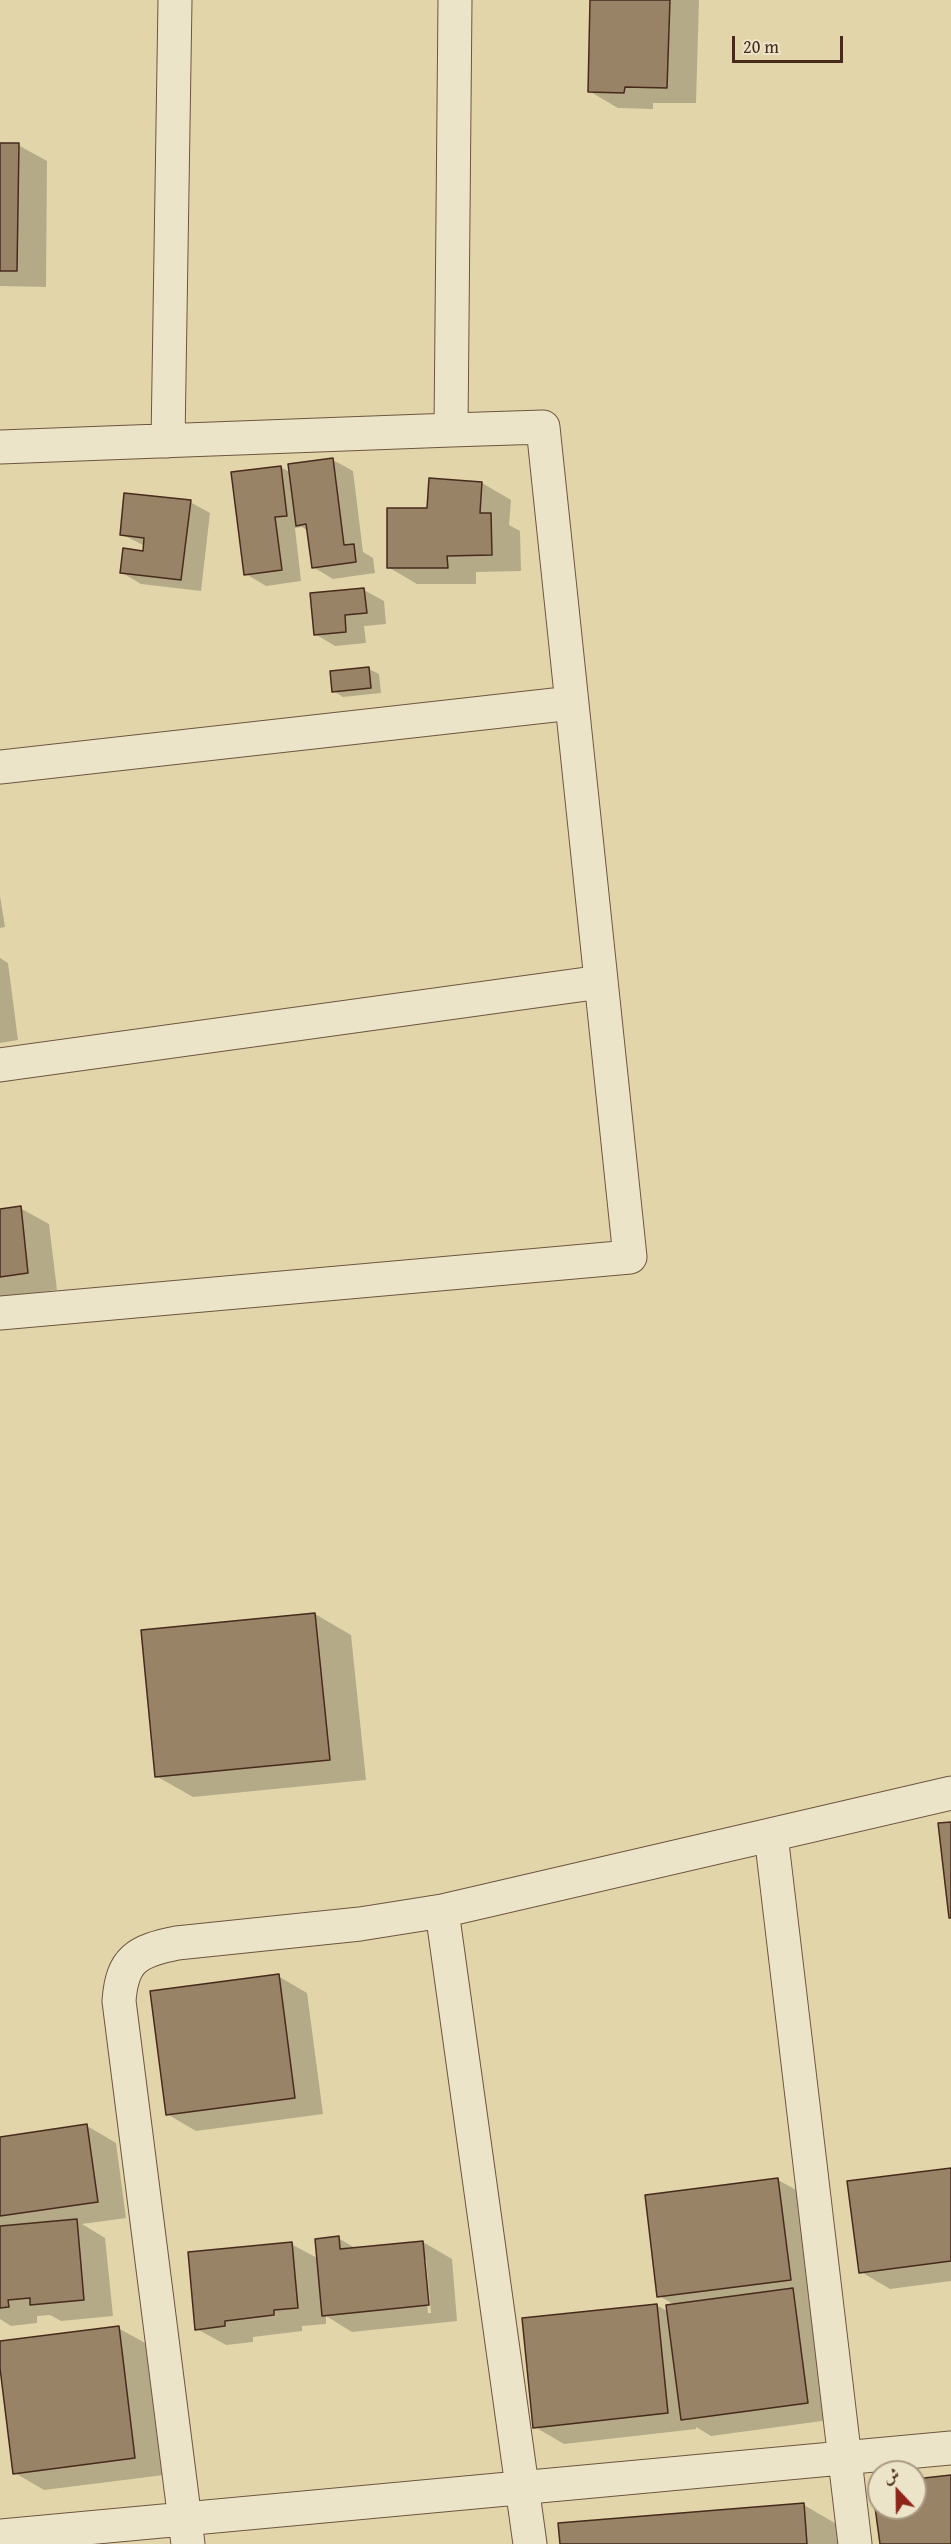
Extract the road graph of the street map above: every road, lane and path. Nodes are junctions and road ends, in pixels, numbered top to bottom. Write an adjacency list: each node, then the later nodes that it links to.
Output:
1 (175, 0): 4 (street)
2 (454, 0): 3 (street)
3 (451, 430): 4 (street); 6 (street)
4 (168, 441): 5 (street)
5 (0, 447)
6 (572, 703): 7 (street); 8 (street)
7 (0, 767)
8 (601, 982): 9 (street); 10 (street)
9 (0, 1065)
10 (0, 1313)
11 (951, 1793): 12 (street)
12 (771, 1835): 13 (street); 15 (street)
13 (442, 1911): 16 (street); 17 (street)
14 (951, 2448): 15 (street)
15 (844, 2458): 16 (street); 20 (street)
16 (524, 2487): 17 (street); 19 (street)
17 (187, 2531): 18 (street)
18 (0, 2536)
19 (530, 2544)
20 (855, 2544)

